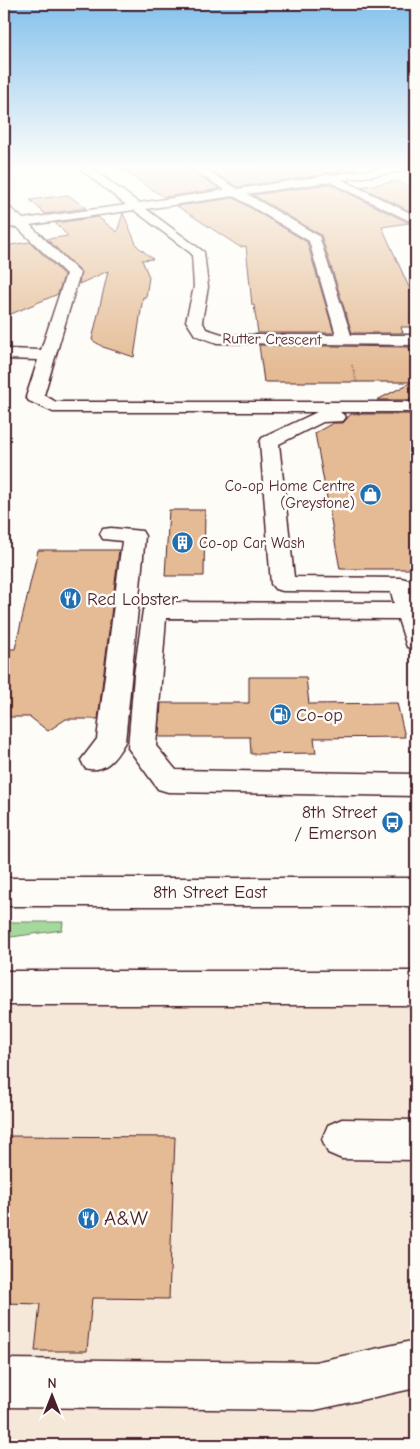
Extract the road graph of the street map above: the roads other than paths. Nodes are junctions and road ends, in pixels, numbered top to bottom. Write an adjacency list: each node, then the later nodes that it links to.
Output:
1 (26, 236): 7 (street)
2 (175, 236): 4 (street, Rutter Crescent)
3 (309, 236): 4 (street)
4 (345, 340): 5 (street, Rutter Crescent)
5 (416, 340)
6 (4, 354): 7 (street)
7 (46, 355): 8 (street)
8 (416, 407)
9 (416, 417): 11 (street)
10 (111, 534): 13 (street)
11 (408, 611): 12 (street); 14 (street)
12 (416, 641)
13 (95, 760)
14 (416, 785)
15 (4, 892): 16 (street, 8th Street East)
16 (416, 892)
17 (4, 988): 18 (street)
18 (416, 988)
19 (342, 1139): 20 (street)
20 (416, 1140)
21 (416, 1364): 22 (street)
22 (4, 1383)

